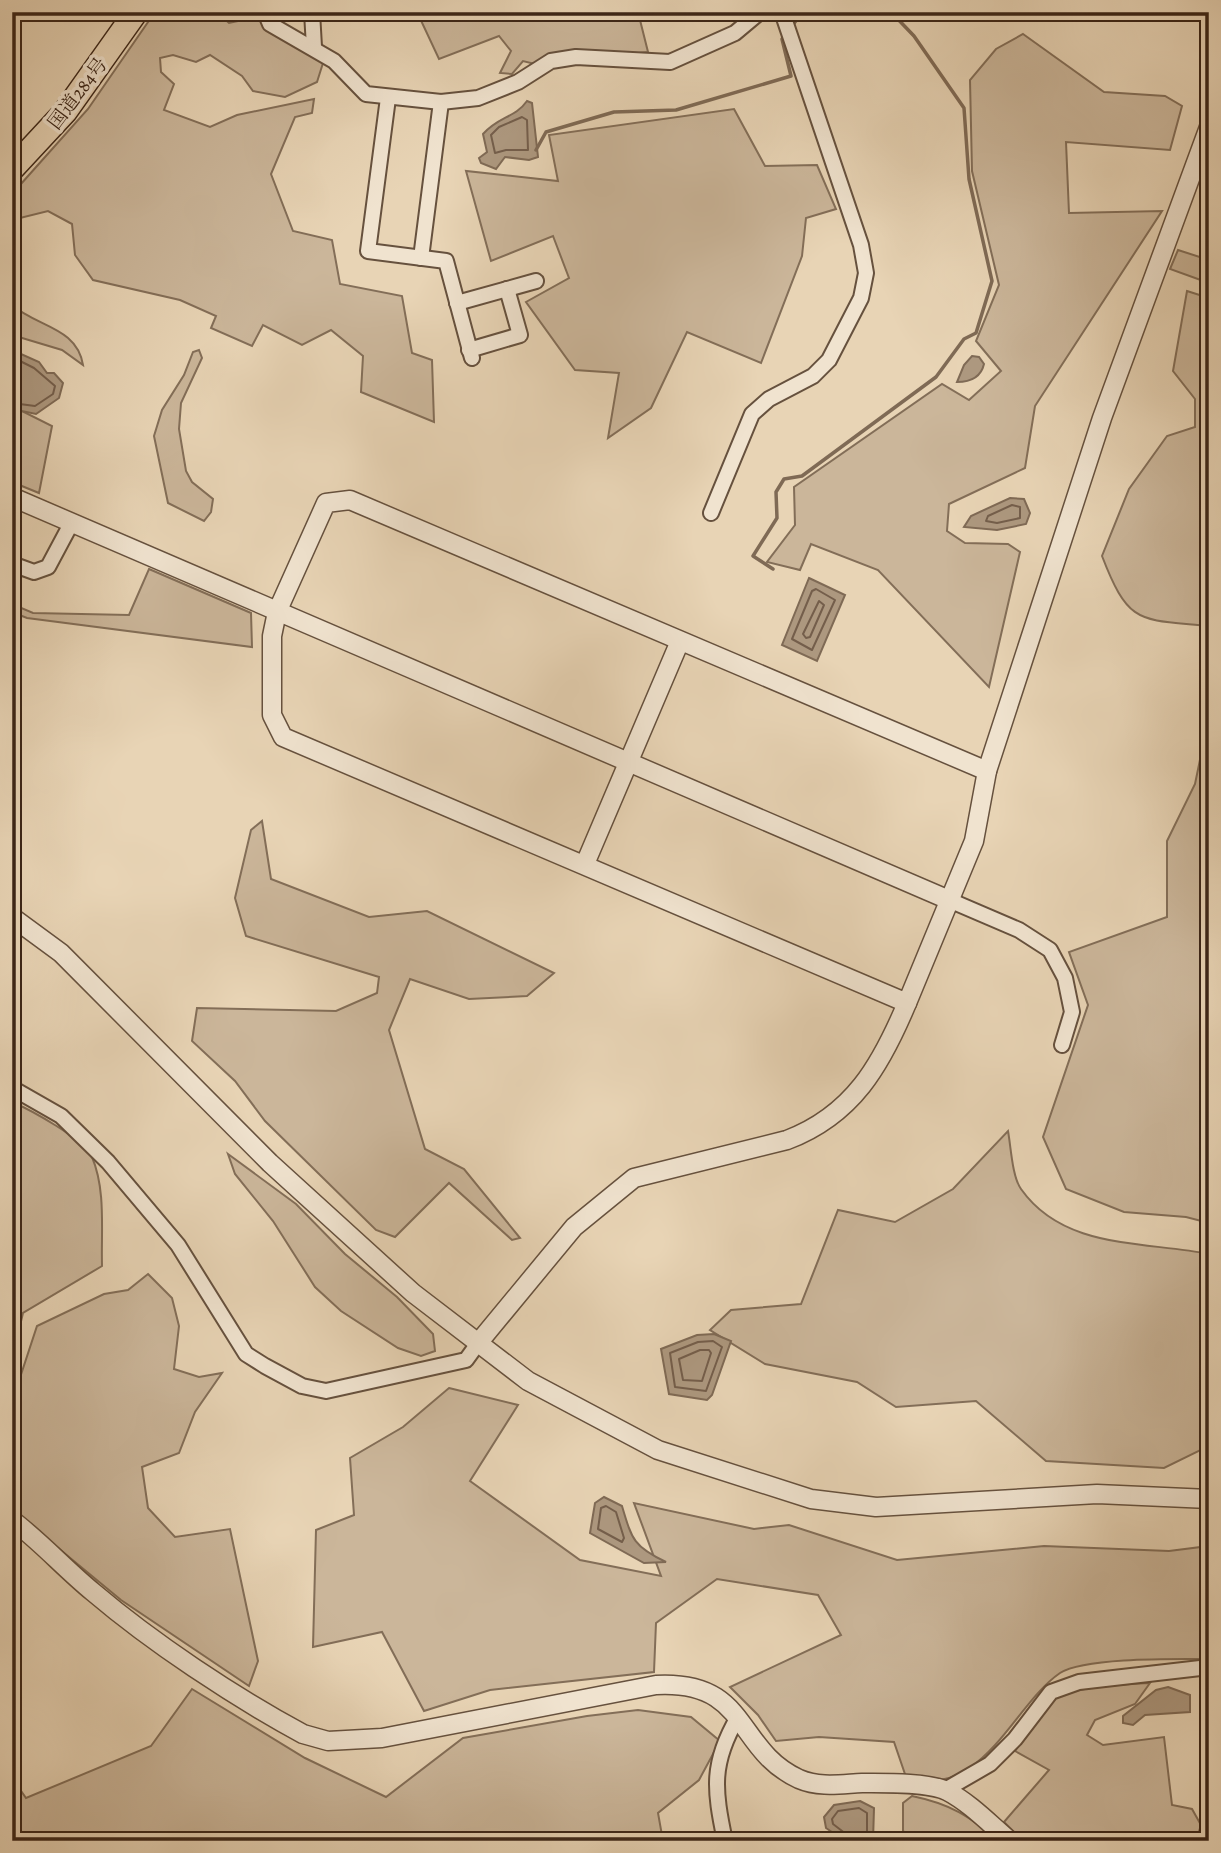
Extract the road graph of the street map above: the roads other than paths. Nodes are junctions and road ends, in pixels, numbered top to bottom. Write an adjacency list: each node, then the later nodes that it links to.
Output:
1 (136, 12): 10 (highway, 国道284号)
2 (265, 12): 6 (street)
3 (312, 12): 6 (street)
4 (760, 12): 8 (street)
5 (782, 12): 16 (street)
6 (314, 47): 7 (street)
7 (388, 98): 8 (street); 11 (street)
8 (441, 102): 11 (street)
9 (1209, 127): 22 (street)
10 (12, 169)
11 (421, 258): 14 (street)
12 (536, 281): 13 (street)
13 (508, 289): 14 (street); 14 (street)
14 (457, 303)
15 (12, 497): 17 (street)
16 (711, 513)
17 (72, 522): 18 (street); 19 (street)
18 (12, 564)
19 (277, 612): 20 (street); 21 (street); 23 (street)
20 (680, 641): 21 (street); 22 (street)
21 (629, 764): 23 (street); 24 (street)
22 (987, 771): 24 (street)
23 (585, 864): 26 (street)
24 (949, 900): 26 (street); 27 (street)
25 (12, 917): 29 (street)
26 (907, 1003): 29 (street)
27 (1062, 1045)
28 (12, 1088): 29 (street)
29 (478, 1342): 30 (street)
30 (1209, 1499)
31 (12, 1520): 33 (street)
32 (1209, 1667): 34 (street)
33 (738, 1717): 34 (street); 35 (street)
34 (945, 1790): 36 (street)
35 (725, 1841)
36 (1010, 1841)

